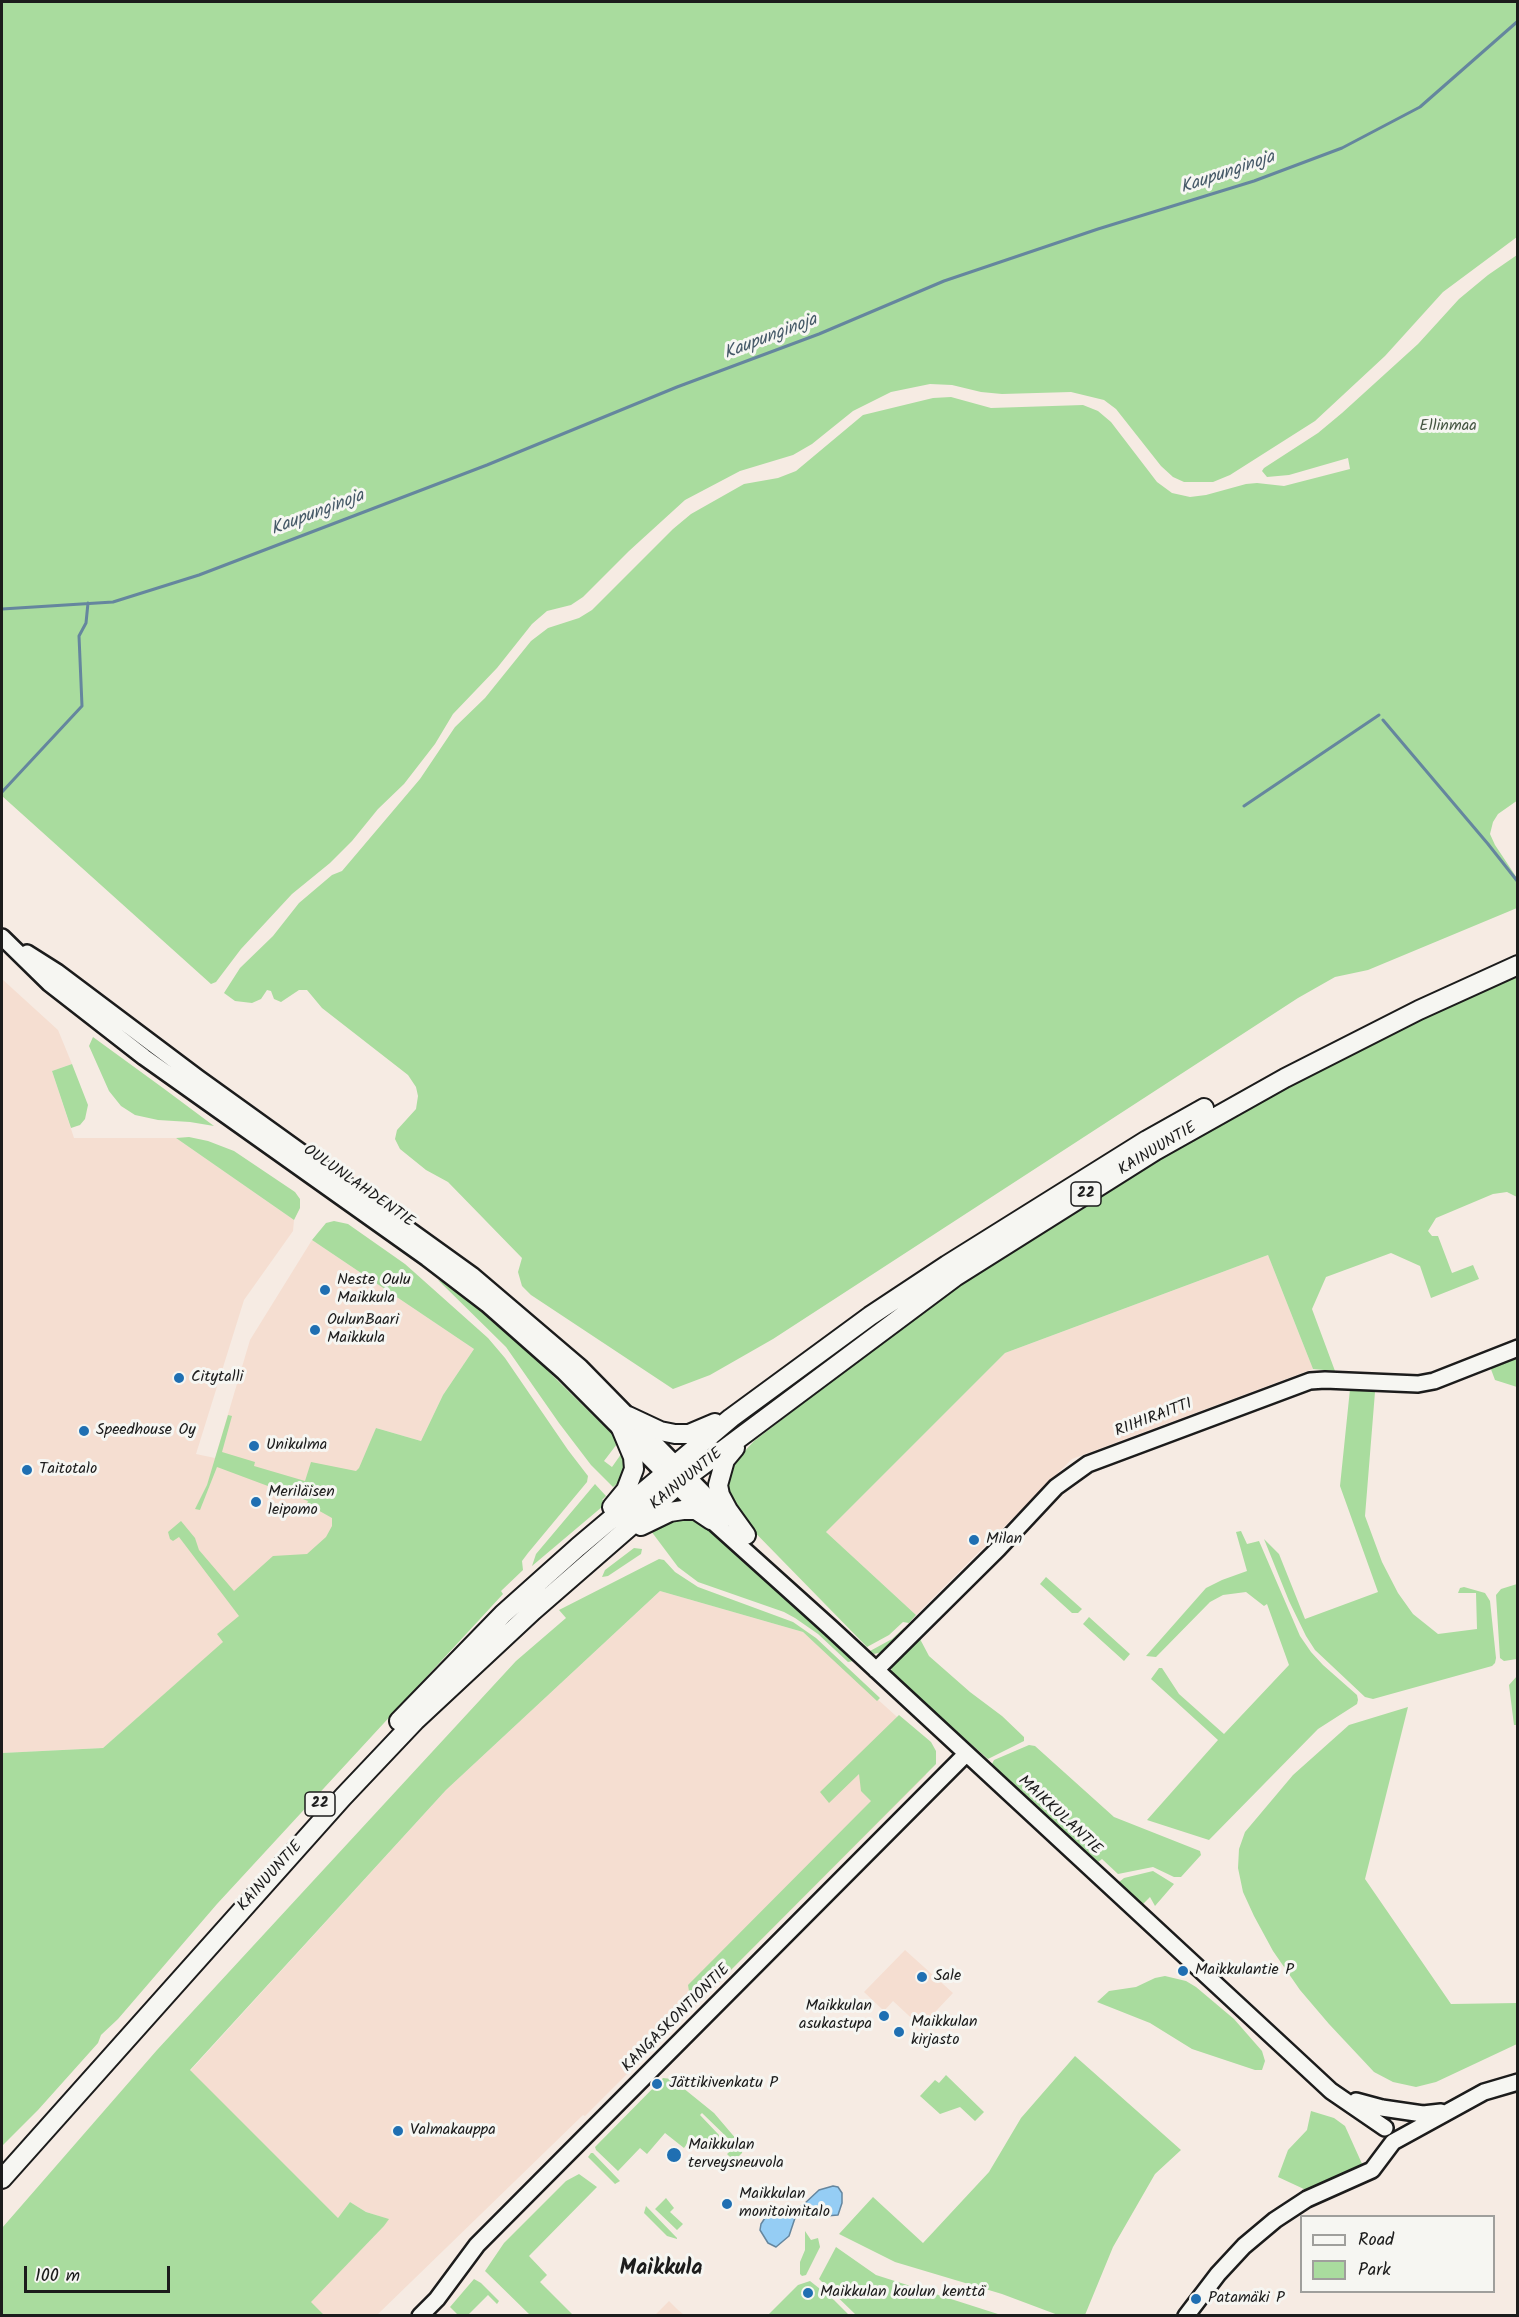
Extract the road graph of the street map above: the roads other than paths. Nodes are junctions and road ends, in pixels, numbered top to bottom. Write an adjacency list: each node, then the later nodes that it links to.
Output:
1 (2, 937): 6 (main road, OULUNLAHDENTIE)
2 (1518, 952): 5 (highway, KAINUUNTIE / 22)
3 (1518, 965): 7 (highway, KAINUUNTIE / 22)
4 (1518, 1348): 14 (main road, RIIHIRAITTI)
5 (731, 1418): 6 (highway); 8 (highway, KAINUUNTIE / 22)
6 (624, 1421): 8 (main road, OULUNLAHDENTIE); 12 (highway)
7 (748, 1431): 8 (highway, KAINUUNTIE / 22); 10 (highway)
8 (676, 1475): 9 (main road, MAIKKULANTIE); 10 (main road, MAIKKULANTIE); 11 (highway, KAINUUNTIE / 22); 12 (highway, KAINUUNTIE / 22)
9 (711, 1520): 11 (highway); 13 (main road, MAIKKULANTIE)
10 (746, 1535): 13 (main road, MAIKKULANTIE)
11 (616, 1539): 22 (highway, KAINUUNTIE / 22)
12 (578, 1547): 21 (highway, KAINUUNTIE / 22)
13 (764, 1566): 14 (main road, MAIKKULANTIE)
14 (876, 1670): 15 (main road, MAIKKULANTIE)
15 (966, 1754): 17 (main road, MAIKKULANTIE); 23 (main road, KANGASKONTIONTIE)
16 (1518, 2082): 18 (main road)
17 (1331, 2091): 19 (main road, MAIKKULANTIE); 20 (main road, MAIKKULANTIE)
18 (1462, 2104): 19 (main road, MAIKKULANTIE); 20 (main road)
19 (1400, 2111): 20 (main road); 20 (main road)
20 (1396, 2133): 24 (main road)
21 (2, 2162)
22 (2, 2179)
23 (420, 2316)
24 (1186, 2316)

